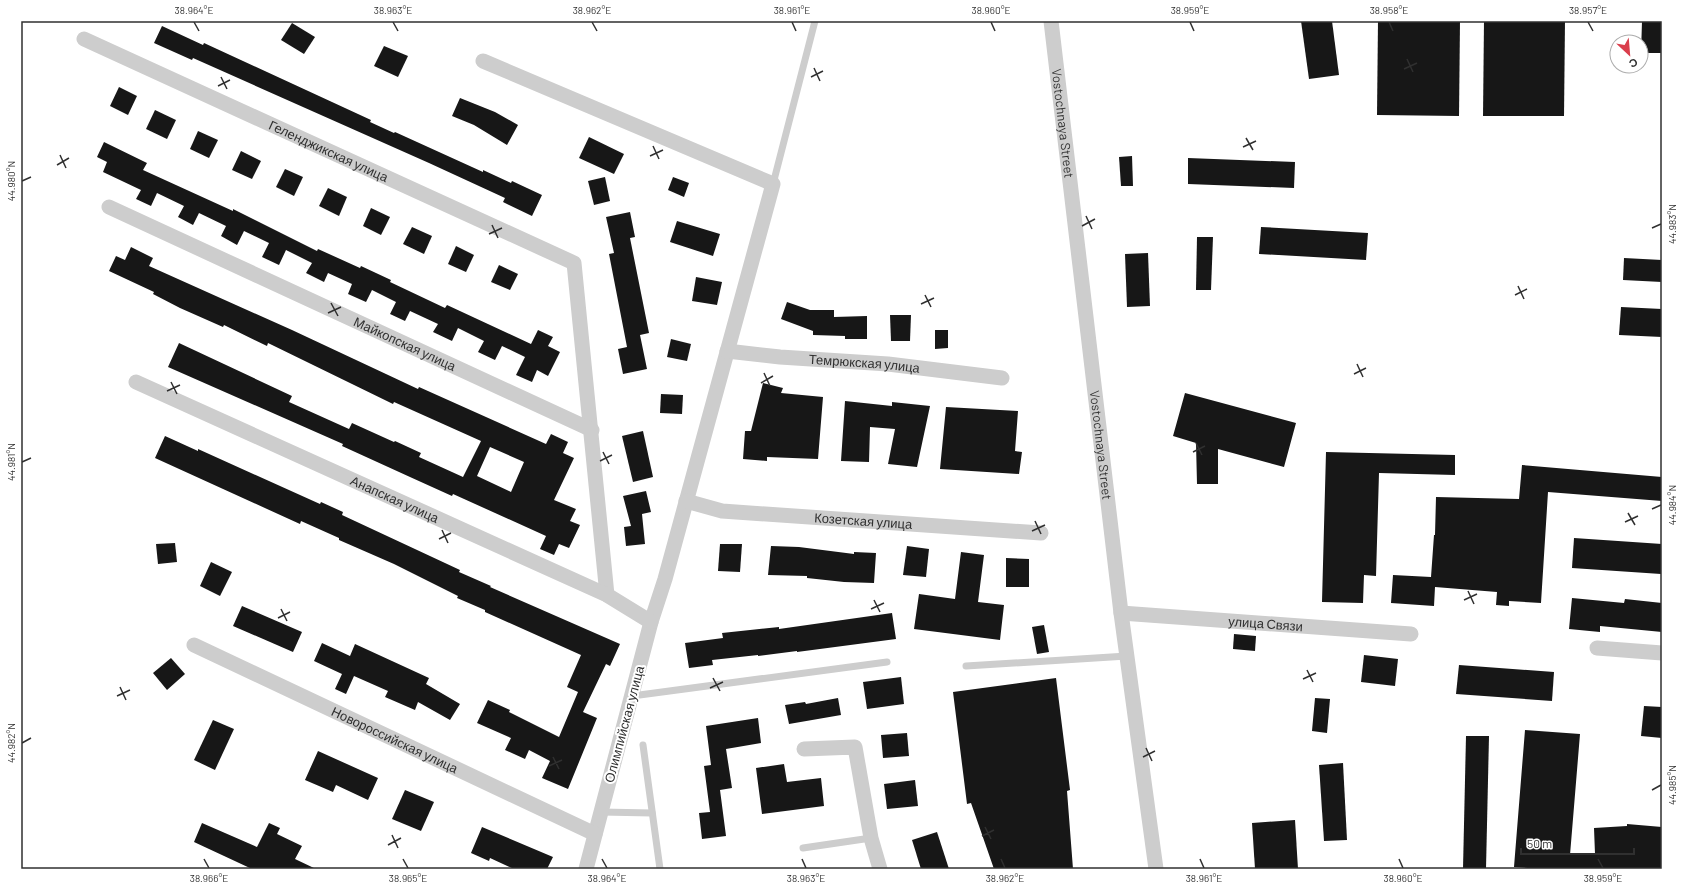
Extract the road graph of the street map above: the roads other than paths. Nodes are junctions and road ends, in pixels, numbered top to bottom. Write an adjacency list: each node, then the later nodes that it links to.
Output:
1 (815, 21): 5 (lane)
2 (1051, 21): 14 (street, Vostochnaya Street)
3 (84, 39): 10 (street, Геленджикская улица)
4 (483, 62): 5 (street)
5 (773, 184): 7 (street, Олимпийская улица)
6 (109, 207): 10 (street, Майкопская улица)
7 (727, 351): 8 (street, Темрюкская улица); 11 (street, Олимпийская улица)
8 (1002, 378)
9 (136, 382): 13 (street, Анапская улица)
10 (592, 430): 13 (street)
11 (686, 501): 12 (street, Козетская улица); 15 (street, Олимпийская улица)
12 (1041, 533)
13 (607, 595): 15 (street, Анапская улица)
14 (1121, 612): 16 (street, улица Связи); 20 (street, Vostochnaya Street)
15 (651, 622): 23 (street, Олимпийская улица)
16 (1411, 634)
17 (194, 645): 28 (street, Новороссийская улица)
18 (1597, 648): 19 (street)
19 (1662, 653)
20 (1127, 656): 22 (lane); 34 (street, Vostochnaya Street)
21 (887, 662): 23 (lane)
22 (966, 666)
23 (632, 696): 26 (street, Олимпийская улица)
24 (643, 746): 27 (lane)
25 (804, 749): 29 (street)
26 (601, 812): 27 (lane); 28 (street, Олимпийская улица)
27 (652, 813): 32 (lane)
28 (595, 834): 31 (street, Олимпийская улица)
29 (871, 838): 30 (lane); 33 (street)
30 (803, 848)
31 (586, 869)
32 (660, 869)
33 (880, 869)
34 (1156, 869)

